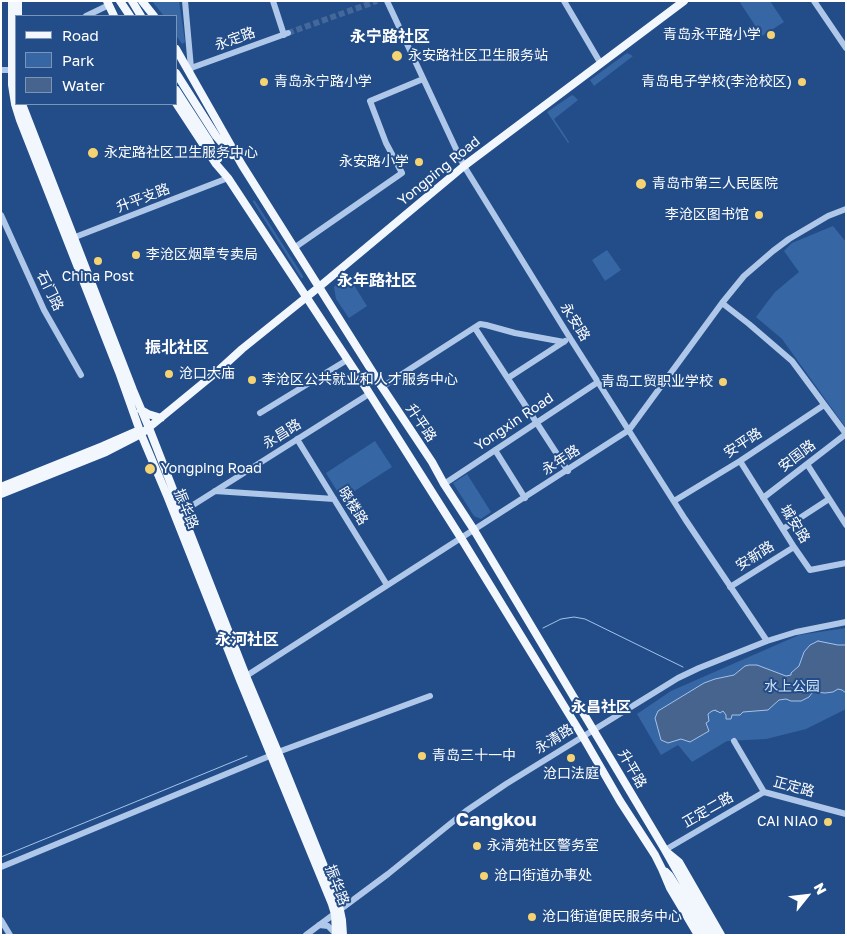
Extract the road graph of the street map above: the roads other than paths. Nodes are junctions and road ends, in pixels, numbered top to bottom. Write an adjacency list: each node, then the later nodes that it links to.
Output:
1 (12, 1): 23 (main road, 振华路)
2 (18, 1): 13 (main road)
3 (120, 1): 16 (main road)
4 (132, 1): 17 (main road)
5 (142, 1): 18 (main road)
6 (185, 1): 24 (street, 升平路)
7 (273, 1): 24 (street, 永定路)
8 (387, 1): 26 (street, 永安路)
9 (564, 1): 21 (street)
10 (684, 1): 21 (main road, Yongping Road)
11 (814, 1): 19 (street)
12 (108, 3): 14 (street); 15 (main road)
13 (18, 15)
14 (88, 15)
15 (114, 15)
16 (129, 15)
17 (140, 15)
18 (153, 15)
19 (846, 48)
20 (178, 52): 24 (main road)
21 (601, 64): 33 (main road, Yongping Road)
22 (1, 70): 23 (street)
23 (14, 70): 28 (main road, 振华路)
24 (191, 71): 34 (main road, 升平路)
25 (178, 77): 32 (main road)
26 (423, 79): 33 (street, 永安路); 39 (street)
27 (178, 93): 32 (main road)
28 (15, 104)
29 (15, 105): 38 (main road, 振华路)
30 (23, 105): 38 (main road, 振华路)
31 (178, 105): 35 (main road)
32 (213, 138): 34 (main road); 35 (main road)
33 (464, 166): 40 (main road, Yongping Road); 44 (street, 永安路)
34 (244, 169): 39 (main road, 升平路)
35 (228, 178): 38 (street, 升平支路); 41 (main road, 升平路)
36 (846, 209): 42 (street, 永年路)
37 (2, 218): 46 (street, 石门路)
38 (70, 239): 52 (main road, 振华路); 58 (main road, 振华路)
39 (294, 248): 40 (main road, 升平路)
40 (319, 288): 41 (main road, Yongping Road); 49 (main road, 升平路)
41 (306, 298): 45 (main road, 升平路); 54 (main road, Yongping Road)
42 (722, 303): 51 (street); 57 (street, 永年路)
43 (475, 328): 44 (street); 47 (street); 49 (street)
44 (567, 340): 47 (street); 48 (street, 永安路)
45 (348, 360): 50 (main road, 升平路); 53 (street)
46 (81, 375)
47 (508, 378): 55 (street)
48 (598, 382): 55 (street, Yongxin Road); 57 (street, 永安路)
49 (382, 387): 65 (main road, 升平路)
50 (369, 394): 60 (street, 永昌路); 78 (main road, 升平路)
51 (824, 404): 59 (street); 62 (street, 安平路)
52 (141, 410): 54 (main road); 56 (main road, 振华路)
53 (260, 413)
54 (161, 418): 56 (main road, Yongping Road)
55 (536, 422): 61 (street, Yongxin Road); 64 (street)
56 (149, 428): 58 (main road, Yongping Road); 74 (main road, 振华路)
57 (629, 430): 64 (street, 永年路); 73 (street, 永安路)
58 (140, 432): 66 (main road, Yongping Road); 68 (main road, Yongping Road); 85 (main road, 振华路)
59 (846, 434): 63 (street, 安国路)
60 (297, 440): 67 (street, 永昌路); 71 (street, 晓楼路)
61 (495, 450): 65 (street, Yongxin Road); 69 (street)
62 (740, 461): 70 (street, 城安路); 73 (street, 安平路)
63 (807, 464): 70 (street, 安国路); 72 (street)
64 (568, 470): 69 (street, 永年路)
65 (444, 484): 77 (main road, 升平路)
66 (1, 487)
67 (215, 491): 71 (street); 74 (street, 永昌路)
68 (1, 494)
69 (525, 498): 77 (street, 永年路)
70 (763, 498): 76 (street, 城安路)
71 (334, 499): 81 (street, 晓楼路)
72 (829, 499): 75 (street); 76 (street)
73 (674, 501): 82 (street, 永安路)
74 (182, 512): 85 (main road, 振华路)
75 (846, 525)
76 (783, 529): 79 (street, 城安路)
77 (474, 530): 78 (street, 永年路); 87 (main road, 升平路)
78 (461, 538): 81 (street, 永年路); 88 (main road, 升平路)
79 (794, 546): 80 (street, 城安路); 82 (street, 安新路)
80 (846, 563)
81 (387, 585): 85 (street, 永年路)
82 (730, 587): 84 (street, 永安路)
83 (846, 622): 84 (street, 永清路)
84 (767, 641): 87 (street, 永清路)
85 (243, 678): 90 (main road, 振华路)
86 (430, 696): 90 (street)
87 (594, 730): 88 (street, 永清路); 93 (main road, 升平路)
88 (583, 737): 95 (main road, 升平路); 96 (street, 永清路)
89 (734, 741): 91 (street, 正定路)
90 (275, 754): 94 (street); 96 (main road, 振华路)
91 (764, 792): 92 (street, 正定路); 93 (street, 正定二路)
92 (846, 814)
93 (665, 850): 97 (main road); 106 (main road)
94 (1, 867)
95 (662, 869): 97 (main road); 103 (main road)
96 (338, 912): 99 (street, 永清路); 100 (main road, 振华路)
97 (696, 912): 104 (main road); 105 (main road)
98 (1, 920): 101 (street)
99 (319, 925): 100 (street); 102 (street, 永清路)
100 (338, 934)
101 (10, 935)
102 (306, 935)
103 (698, 935)
104 (706, 935)
105 (714, 935)
106 (721, 935)

